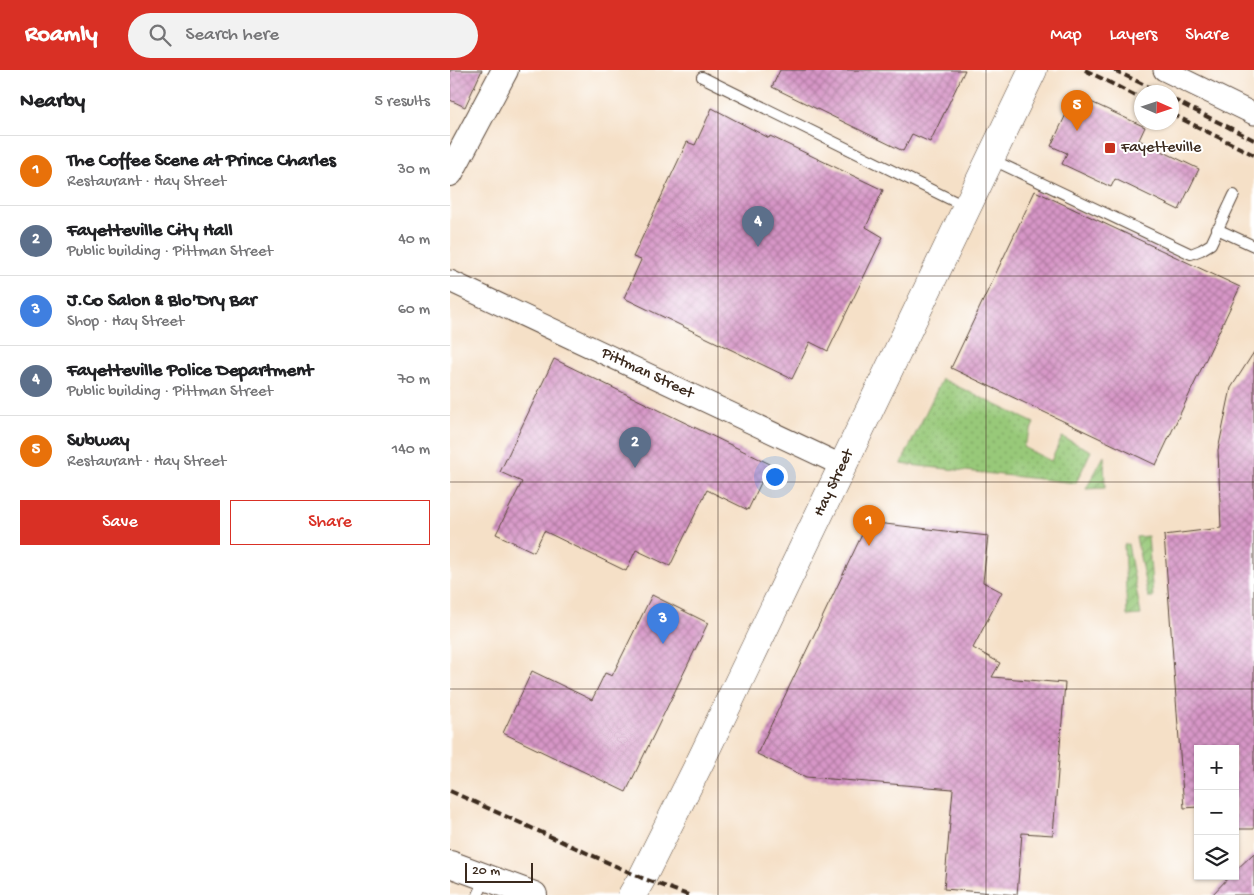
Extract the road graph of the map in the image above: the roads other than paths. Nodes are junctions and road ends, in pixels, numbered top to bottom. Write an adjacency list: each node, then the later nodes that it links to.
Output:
1 (505, 70): 7 (street)
2 (1033, 70): 6 (main road, Hay Street)
3 (1164, 70): 5 (street)
4 (702, 77): 9 (lane)
5 (1254, 114)
6 (990, 159): 9 (main road, Hay Street); 10 (lane)
7 (450, 173)
8 (1234, 195): 10 (lane)
9 (967, 207): 13 (main road, Hay Street)
10 (1218, 229): 11 (lane)
11 (1254, 246)
12 (450, 281): 13 (street, Pittman Street)
13 (843, 466): 17 (main road, Hay Street)
14 (450, 864): 15 (street)
15 (482, 886): 16 (street)
16 (534, 895)
17 (632, 895)

